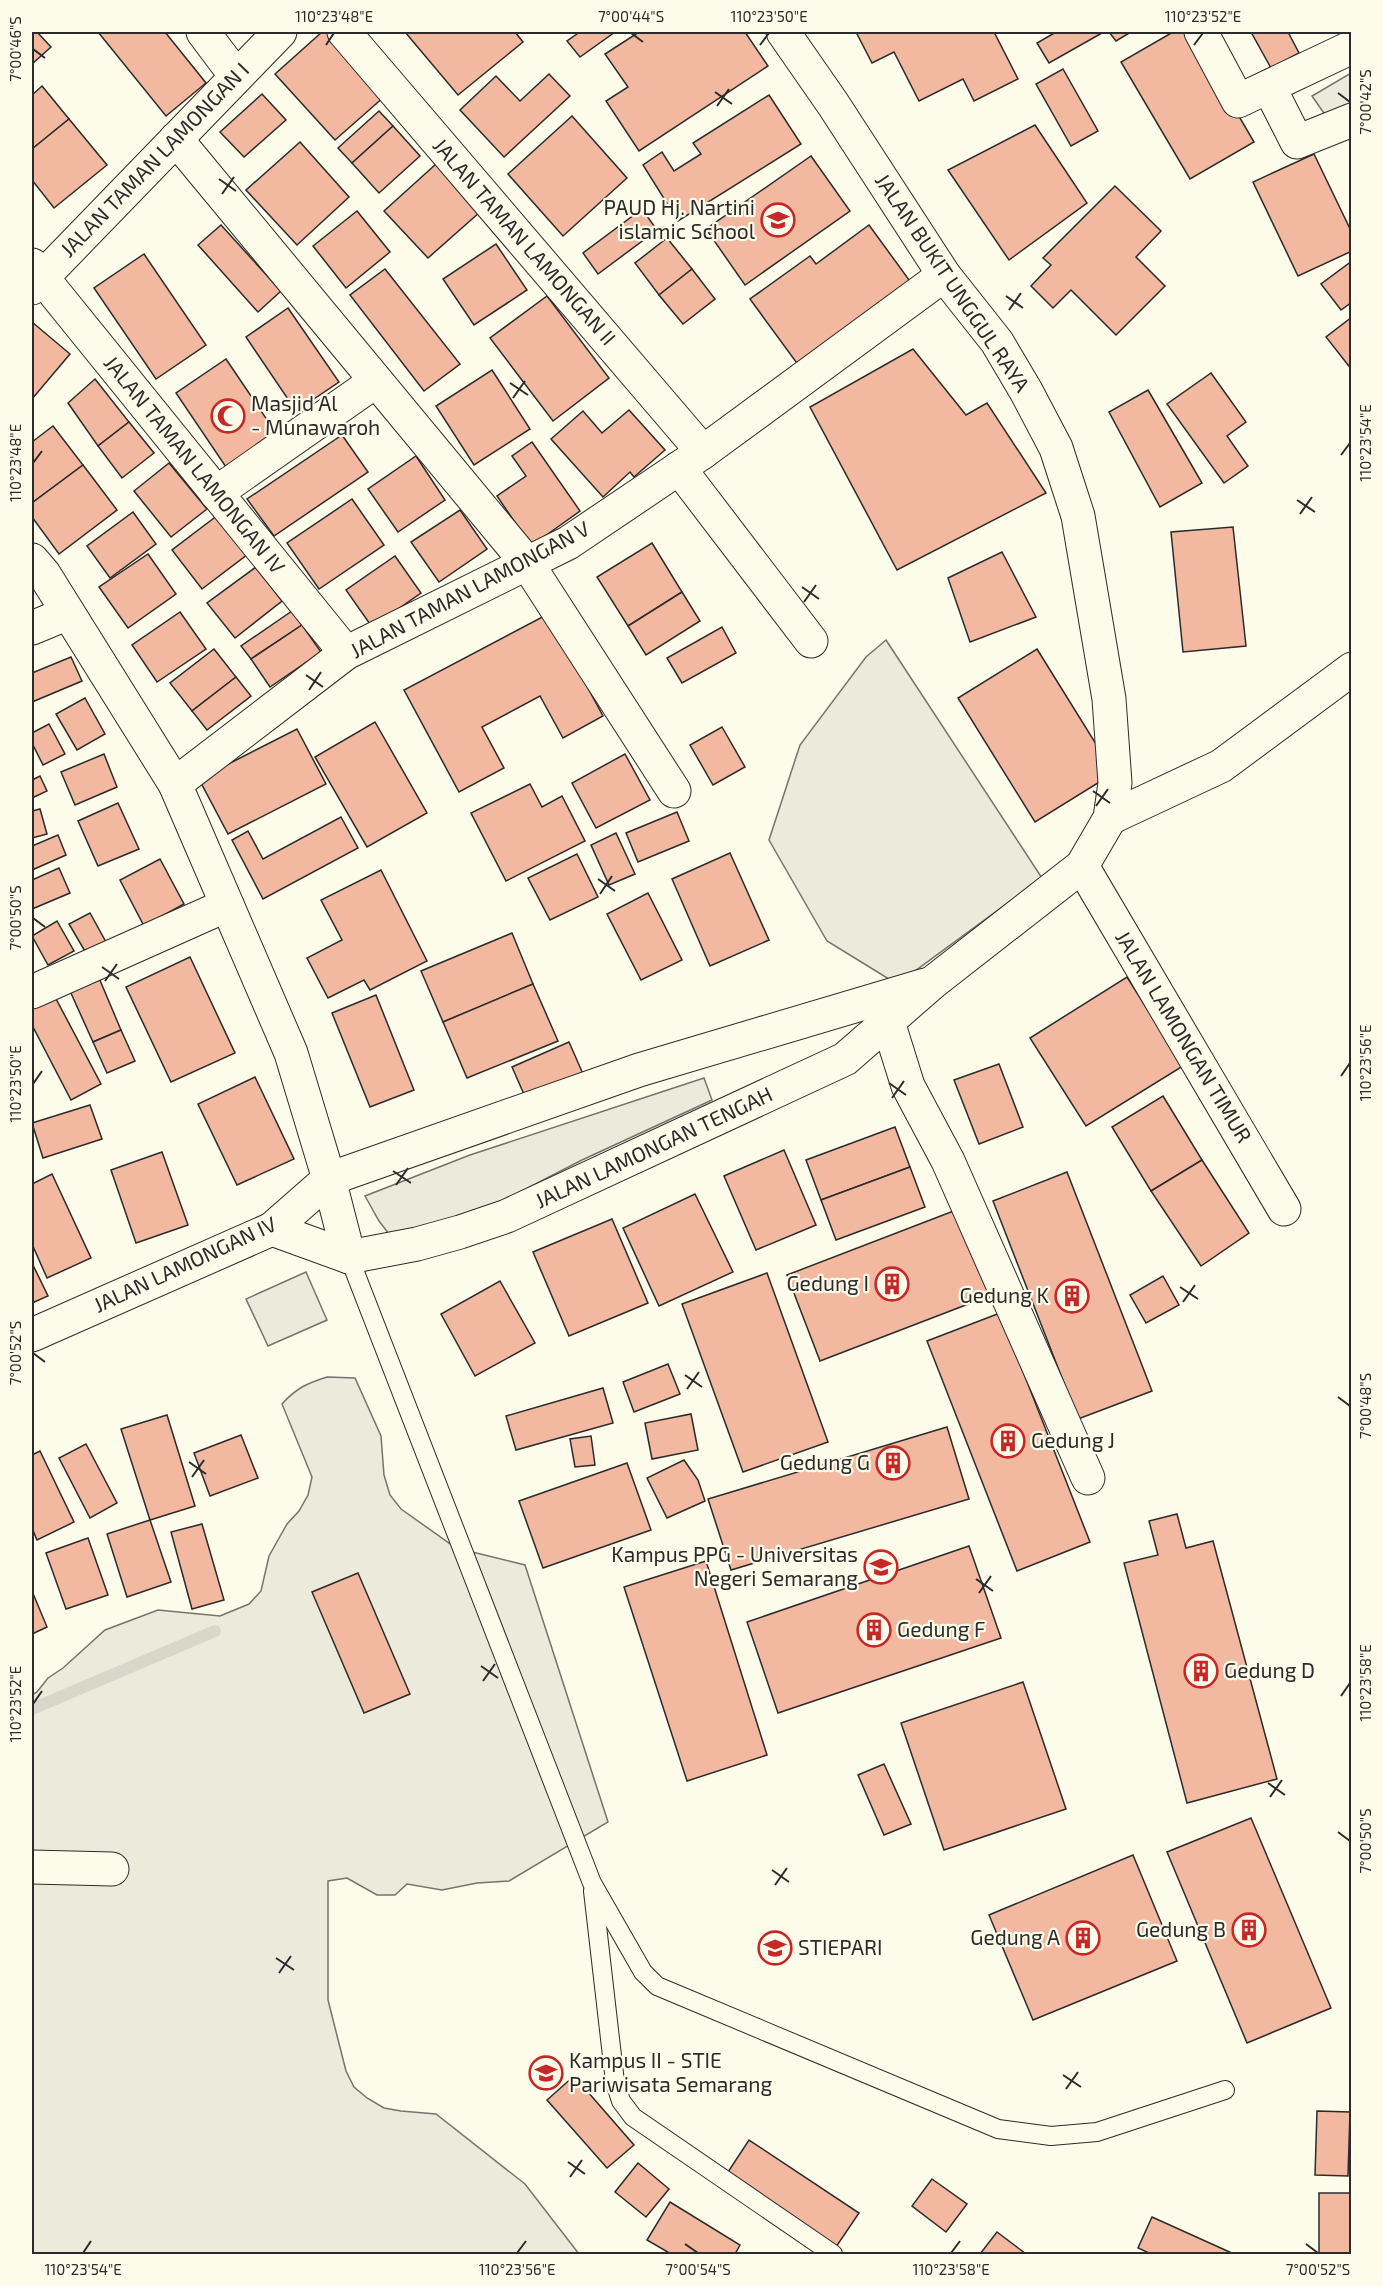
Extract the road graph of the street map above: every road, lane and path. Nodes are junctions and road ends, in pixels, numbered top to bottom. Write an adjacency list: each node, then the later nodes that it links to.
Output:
1 (203, 32): 7 (street)
2 (280, 32): 7 (street, JALAN TAMAN LAMONGAN I)
3 (344, 32): 14 (street, JALAN TAMAN LAMONGAN II)
4 (783, 32): 11 (street, JALAN BUKIT UNGGUL RAYA)
5 (1201, 32): 8 (street)
6 (1352, 47): 8 (street)
7 (236, 76): 10 (street, JALAN TAMAN LAMONGAN I)
8 (1269, 87): 9 (street)
9 (1352, 120)
10 (176, 139): 12 (street, JALAN TAMAN LAMONGAN I); 13 (street)
11 (944, 275): 14 (street, JALAN TAMAN LAMONGAN V); 25 (street, JALAN BUKIT UNGGUL RAYA)
12 (35, 277): 15 (street, JALAN TAMAN LAMONGAN IV)
13 (376, 381): 15 (street); 17 (street)
14 (691, 460): 17 (street, JALAN TAMAN LAMONGAN V); 20 (street, JALAN TAMAN LAMONGAN II)
15 (216, 493): 21 (street, JALAN TAMAN LAMONGAN IV)
16 (32, 560): 18 (street)
17 (527, 563): 21 (street, JALAN TAMAN LAMONGAN V); 24 (street)
18 (68, 613): 19 (street); 23 (street)
19 (32, 628)
20 (811, 641)
21 (346, 653): 23 (street, JALAN TAMAN LAMONGAN V)
22 (1352, 669): 25 (street)
23 (175, 784): 27 (street)
24 (674, 791)
25 (1110, 818): 26 (street, JALAN BUKIT UNGGUL RAYA)
26 (1082, 866): 28 (street, JALAN LAMONGAN TENGAH); 32 (street, JALAN LAMONGAN TIMUR)
27 (227, 905): 29 (street); 31 (street)
28 (932, 983): 30 (street, JALAN LAMONGAN TENGAH); 31 (street, JALAN LAMONGAN TENGAH)
29 (32, 990)
30 (888, 1022): 34 (street, JALAN LAMONGAN TENGAH); 36 (street)
31 (329, 1179): 33 (street, JALAN LAMONGAN IV); 34 (street)
32 (1284, 1209)
33 (272, 1229): 34 (street); 35 (street, JALAN LAMONGAN IV)
34 (348, 1257): 39 (lane)
35 (32, 1335)
36 (1088, 1478)
37 (32, 1867): 38 (street)
38 (112, 1869)
39 (592, 1883): 40 (lane); 41 (lane)
40 (1224, 2090)
41 (833, 2254)

